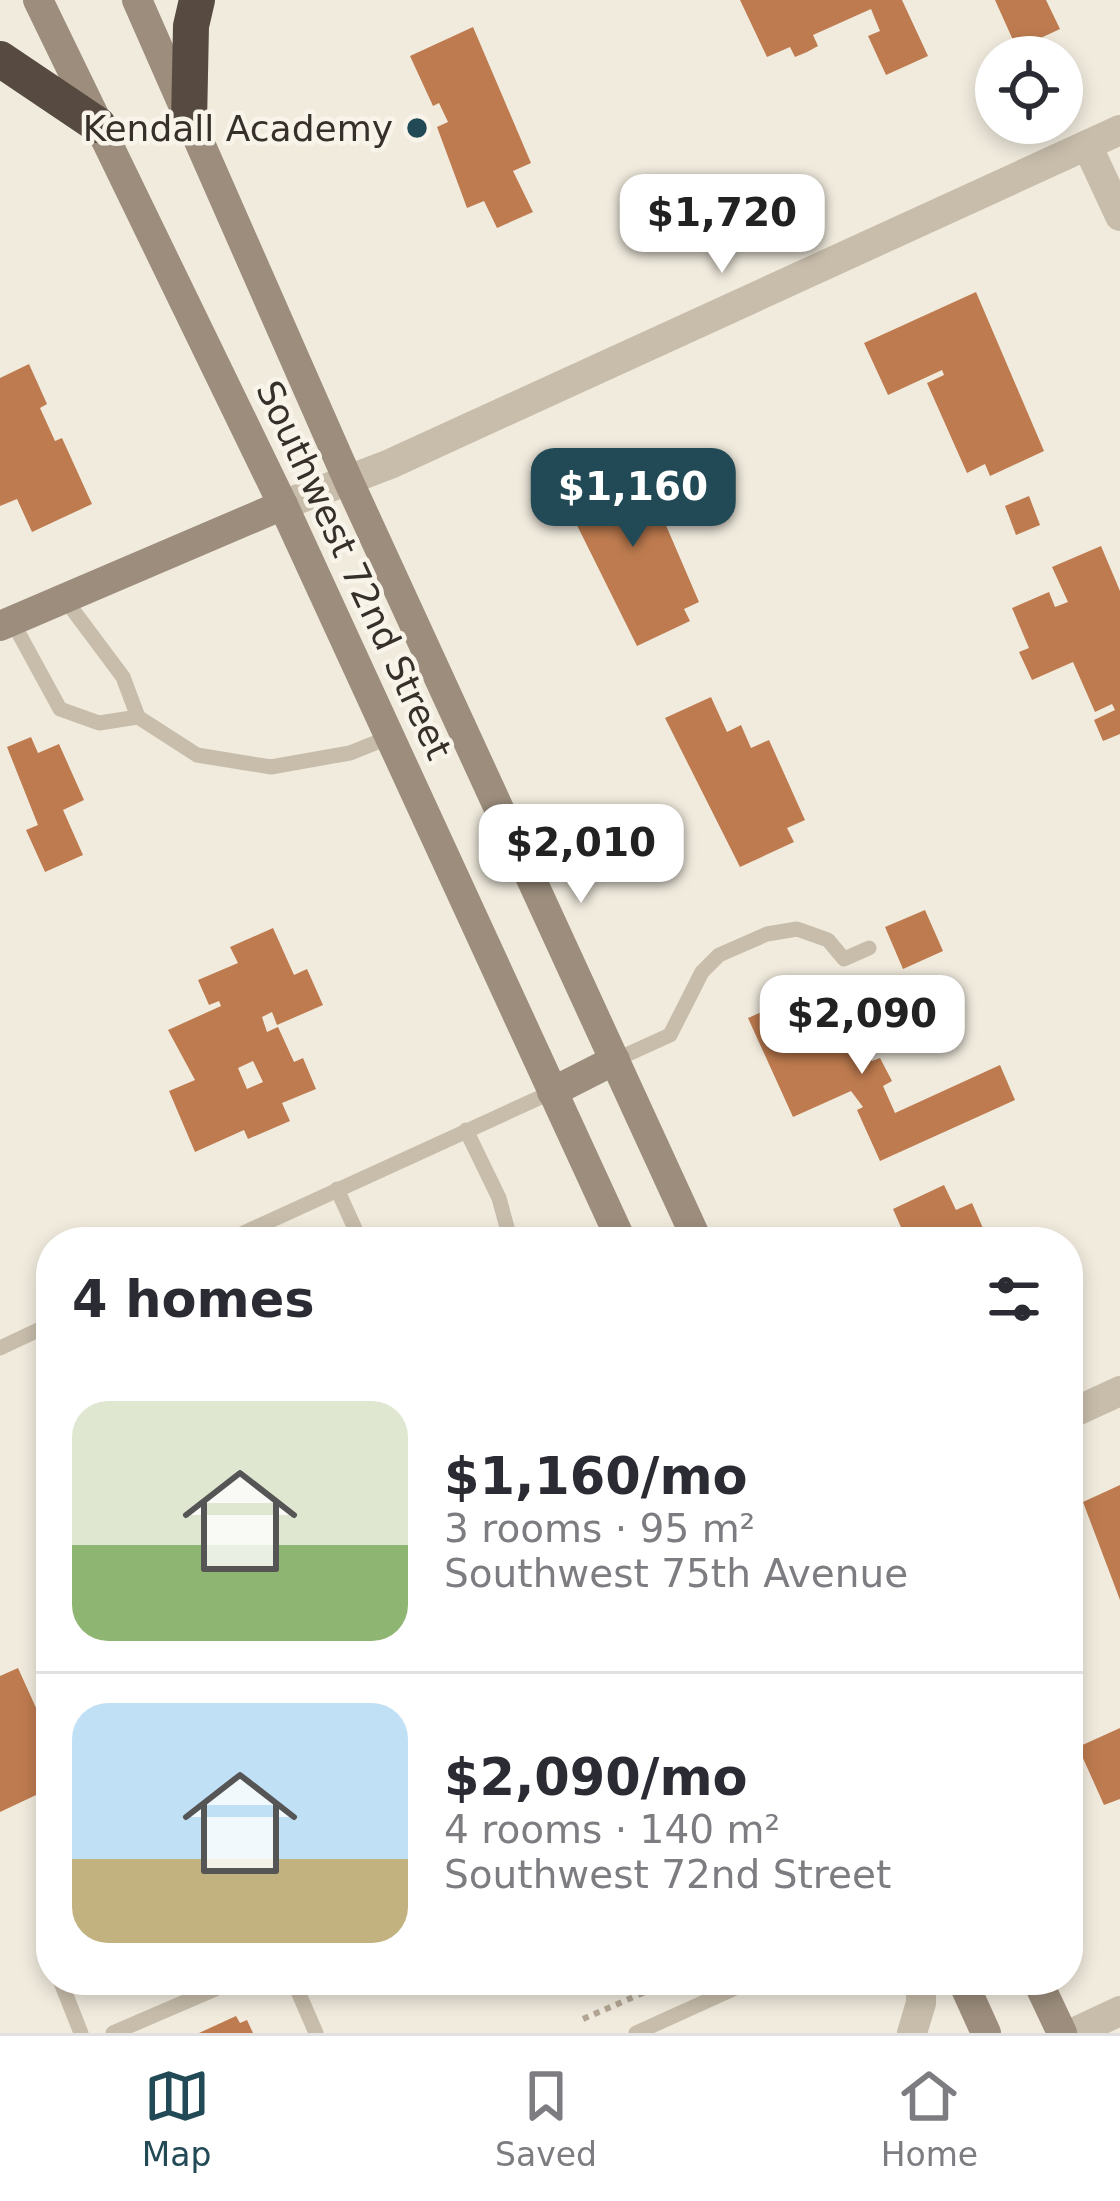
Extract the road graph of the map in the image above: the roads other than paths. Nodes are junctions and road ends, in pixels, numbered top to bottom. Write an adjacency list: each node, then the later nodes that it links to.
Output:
1 (38, 0): 6 (main road, Southwest 72nd Street)
2 (137, 0): 5 (main road, Southwest 72nd Street)
3 (197, 0): 5 (highway)
4 (0, 58): 6 (highway)
5 (189, 123): 10 (main road, Southwest 72nd Street)
6 (98, 125): 11 (main road, Southwest 72nd Street)
7 (1120, 130): 8 (street)
8 (1087, 145): 9 (street); 10 (street)
9 (1120, 216)
10 (348, 480): 11 (street); 17 (main road, Southwest 72nd Street)
11 (283, 505): 12 (main road); 15 (main road, Southwest 72nd Street)
12 (64, 598): 13 (main road); 14 (lane)
13 (6, 624): 14 (lane)
14 (138, 717): 15 (lane)
15 (390, 736): 18 (main road, Southwest 72nd Street)
16 (869, 948): 17 (lane)
17 (615, 1060): 18 (main road); 25 (main road, Southwest 72nd Street)
18 (552, 1092): 19 (lane); 24 (main road, Southwest 72nd Street)
19 (466, 1130): 20 (lane); 23 (lane)
20 (337, 1189): 21 (lane); 22 (lane)
21 (256, 1227)
22 (354, 1227)
23 (507, 1227)
24 (615, 1227)
25 (691, 1227)
26 (36, 1331): 27 (lane)
27 (0, 1348)
28 (1120, 1390): 29 (street)
29 (1083, 1408)
30 (66, 1995): 38 (lane)
31 (201, 1995): 39 (lane)
32 (300, 1995): 40 (lane)
33 (720, 1995): 41 (lane)
34 (921, 1995): 42 (street)
35 (969, 1995): 43 (main road)
36 (1044, 1995): 44 (main road)
37 (1120, 2012): 45 (street)
38 (82, 2033)
39 (113, 2033)
40 (316, 2033)
41 (636, 2033)
42 (912, 2033)
43 (986, 2033)
44 (1062, 2033)
45 (1073, 2033)

